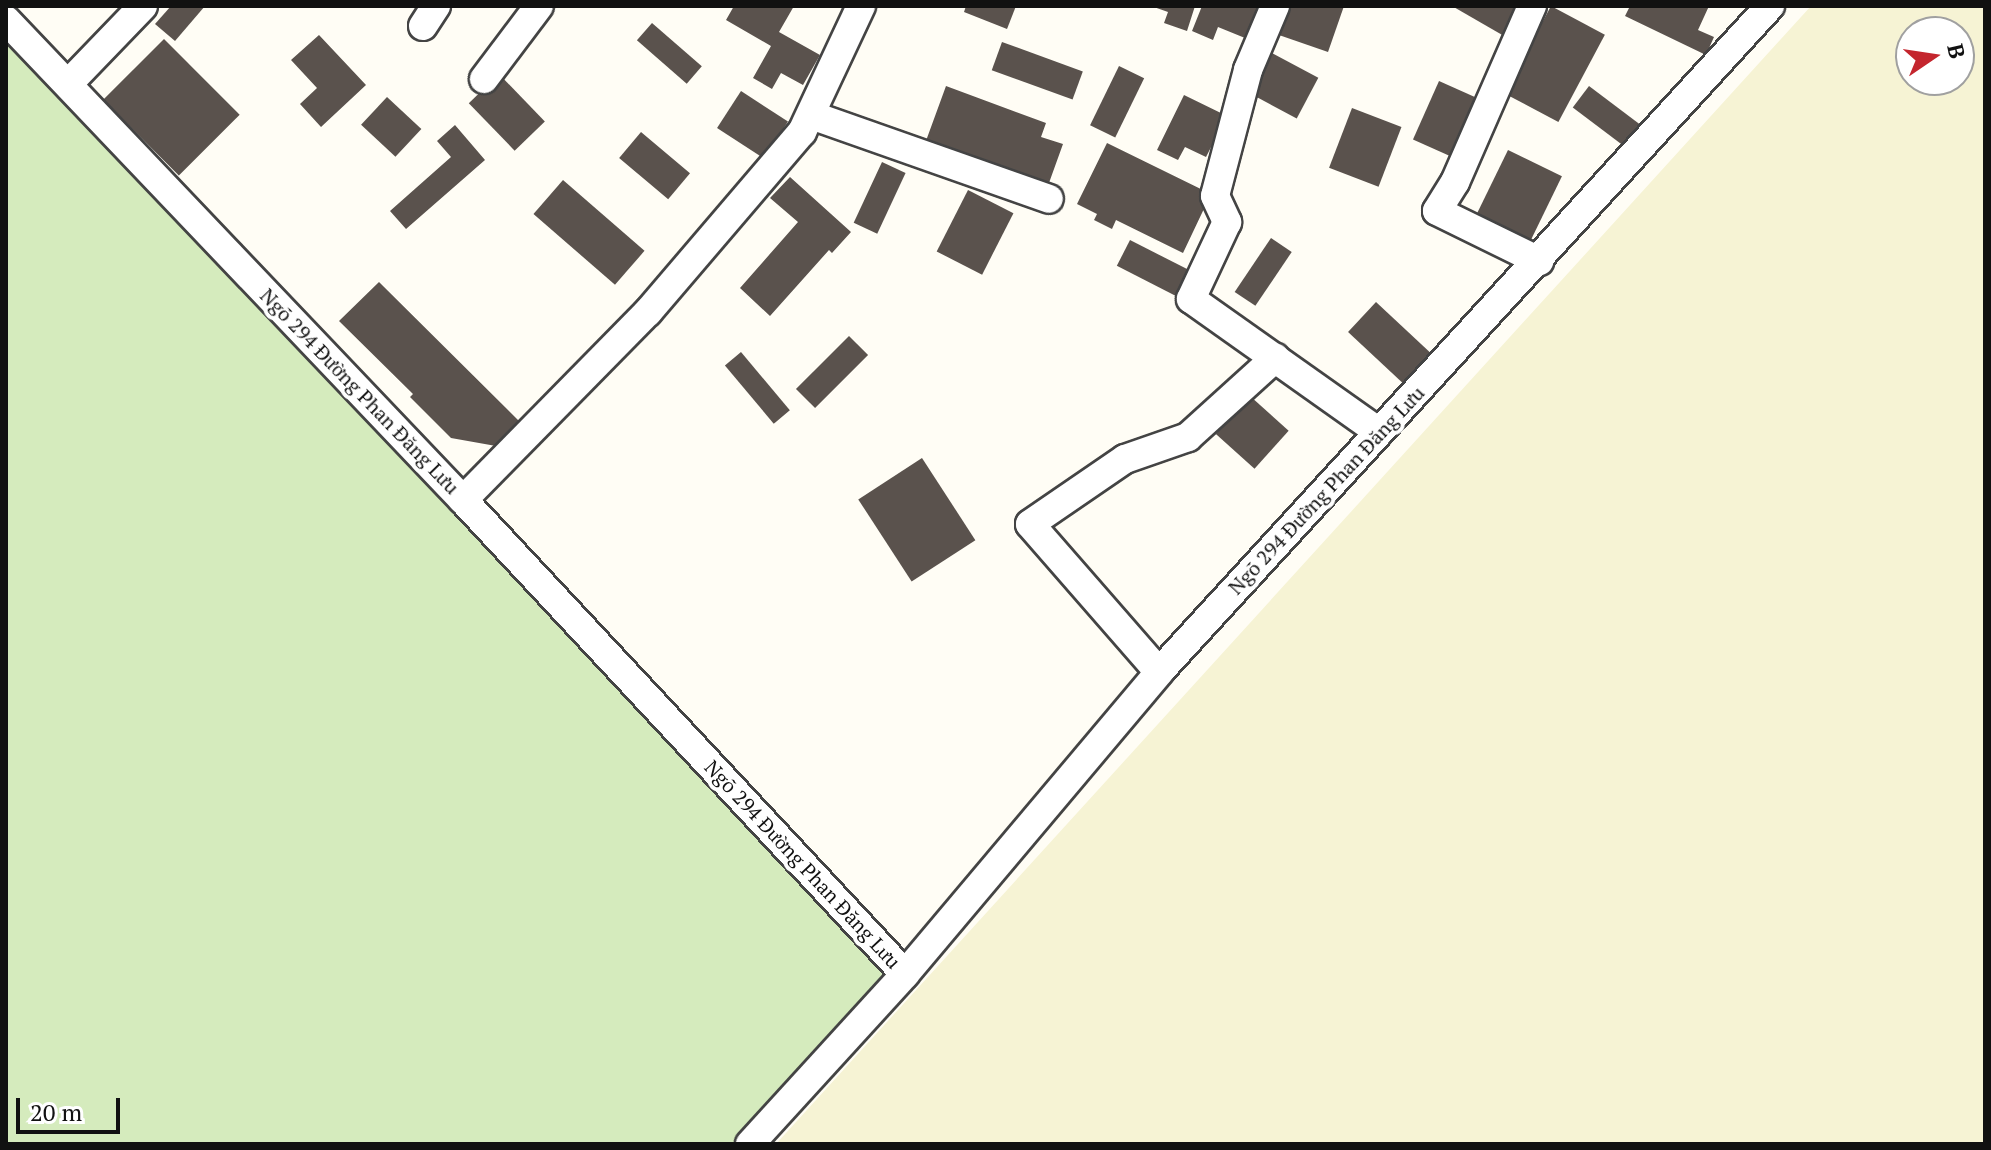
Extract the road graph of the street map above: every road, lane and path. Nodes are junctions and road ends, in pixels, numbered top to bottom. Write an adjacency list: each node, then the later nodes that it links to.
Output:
1 (143, 6): 9 (street)
2 (539, 6): 8 (street)
3 (861, 6): 10 (street)
4 (1275, 6): 13 (street)
5 (1532, 6): 12 (street)
6 (1770, 6): 12 (street, Ngõ 294 Đường Phan Đăng Lưu)
7 (6, 20): 9 (street, Ngõ 294 Đường Phan Đăng Lưu)
8 (484, 79)
9 (68, 84): 15 (street, Ngõ 294 Đường Phan Đăng Lưu)
10 (811, 115): 11 (street); 15 (street)
11 (1049, 199)
12 (1539, 261): 14 (street, Ngõ 294 Đường Phan Đăng Lưu)
13 (1275, 358): 14 (street); 16 (street)
14 (1379, 432): 16 (street, Ngõ 294 Đường Phan Đăng Lưu)
15 (463, 500): 17 (street, Ngõ 294 Đường Phan Đăng Lưu)
16 (1159, 672): 17 (street, Ngõ 294 Đường Phan Đăng Lưu)
17 (905, 974): 18 (street)
18 (750, 1144)

